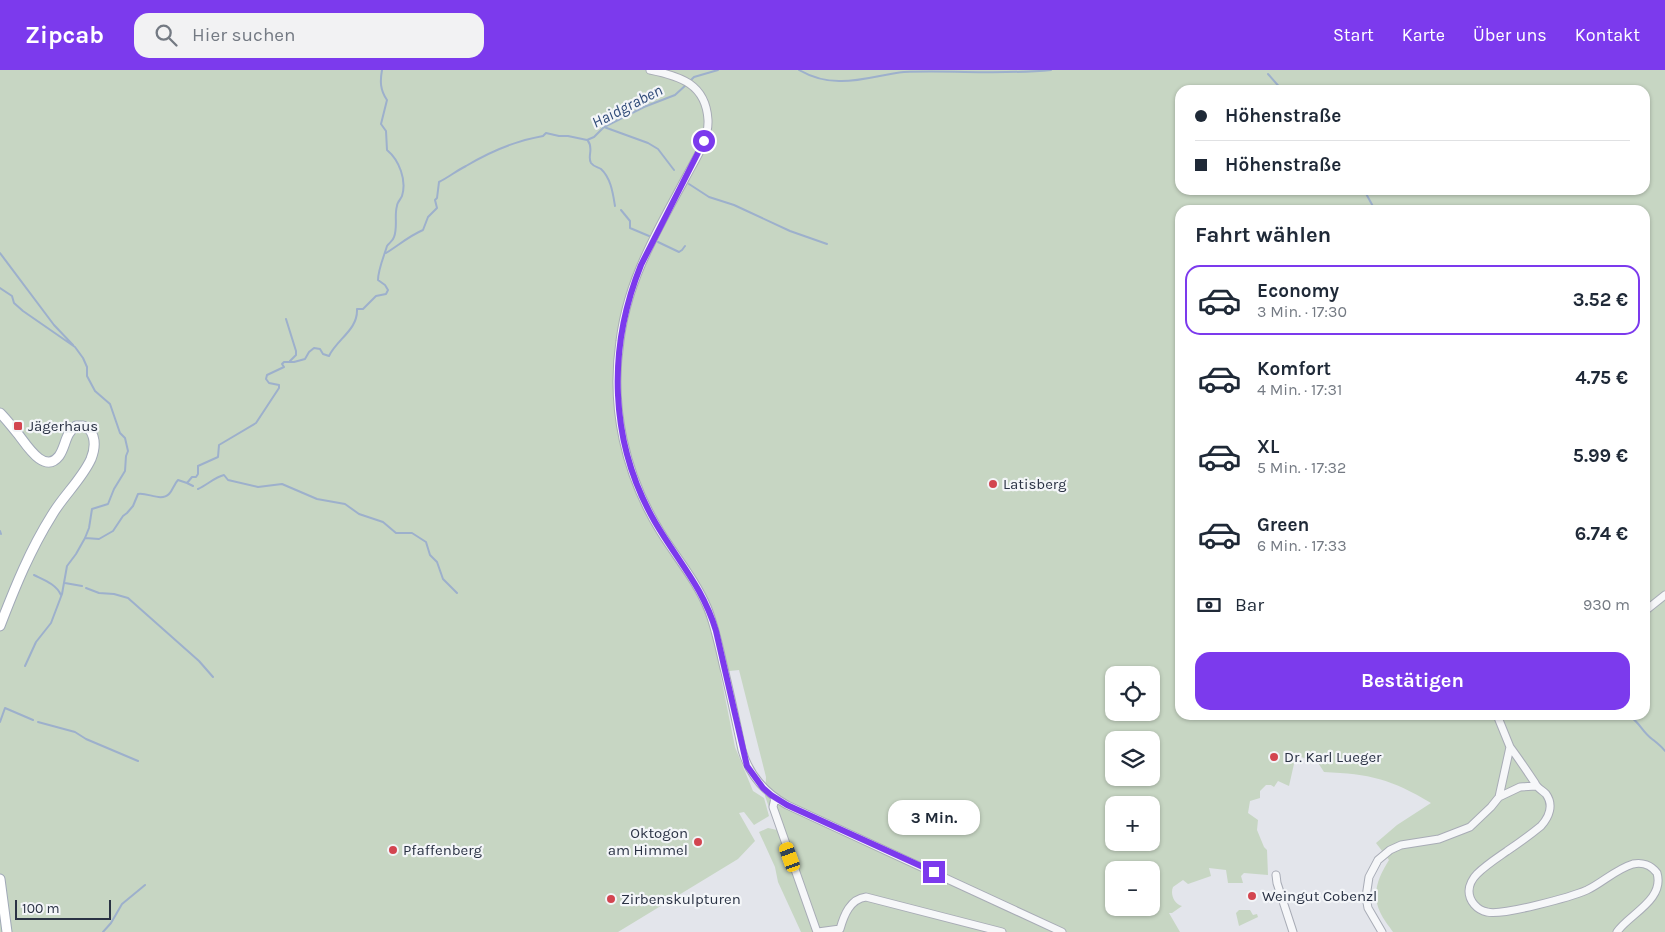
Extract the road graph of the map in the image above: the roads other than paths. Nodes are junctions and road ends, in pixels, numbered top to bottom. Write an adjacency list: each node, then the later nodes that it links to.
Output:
1 (650, 70): 10 (street)
2 (0, 413): 5 (main road)
3 (1665, 595): 4 (street)
4 (1650, 607)
5 (0, 626)
6 (1499, 720): 7 (street)
7 (1510, 747): 8 (street); 9 (street)
8 (1536, 786): 9 (street); 20 (street)
9 (1499, 797): 19 (street)
10 (775, 798): 15 (street); 17 (street)
11 (1276, 875): 18 (street)
12 (0, 879): 14 (main road)
13 (839, 930): 15 (street); 16 (street)
14 (7, 932)
15 (818, 932)
16 (1002, 932)
17 (1062, 932)
18 (1292, 932)
19 (1382, 932)
20 (1617, 932)

